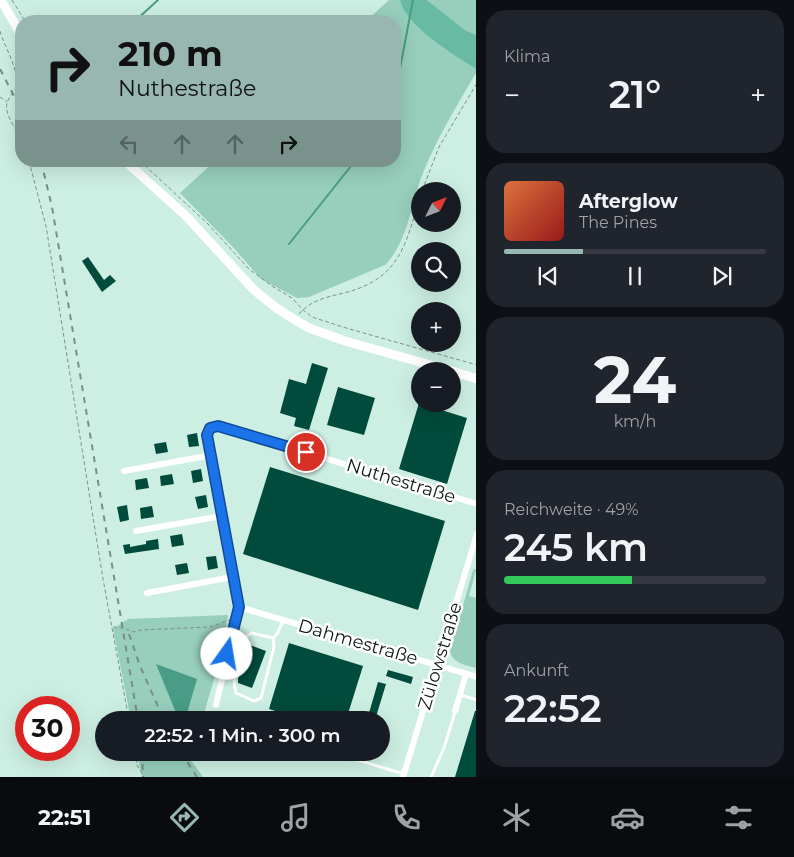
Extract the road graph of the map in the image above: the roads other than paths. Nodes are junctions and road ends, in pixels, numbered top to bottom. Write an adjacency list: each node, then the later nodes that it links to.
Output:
1 (1, 0): 2 (main road)
2 (15, 24)
3 (131, 167): 4 (main road)
4 (421, 362)
5 (461, 374): 6 (main road)
6 (476, 378)
7 (212, 455): 8 (street); 9 (street, Nuthestraße); 10 (street)
8 (124, 471)
9 (476, 504)
10 (222, 516): 11 (street); 13 (street)
11 (136, 531)
12 (476, 534): 18 (street, Zülowstraße)
13 (232, 577): 14 (street); 15 (street)
14 (147, 593)
15 (239, 607): 16 (street, Dahmestraße); 23 (street)
16 (283, 620): 17 (lane); 18 (street, Dahmestraße)
17 (273, 638): 17 (lane)
18 (437, 666): 19 (street, Dahmestraße); 26 (street, Zülowstraße)
19 (466, 674): 20 (street, Dahmestraße); 21 (street)
20 (476, 677)
21 (460, 695): 22 (lane); 24 (street)
22 (476, 700)
23 (216, 705)
24 (455, 711): 27 (lane)
25 (360, 761): 26 (lane)
26 (403, 776)
27 (431, 777)

